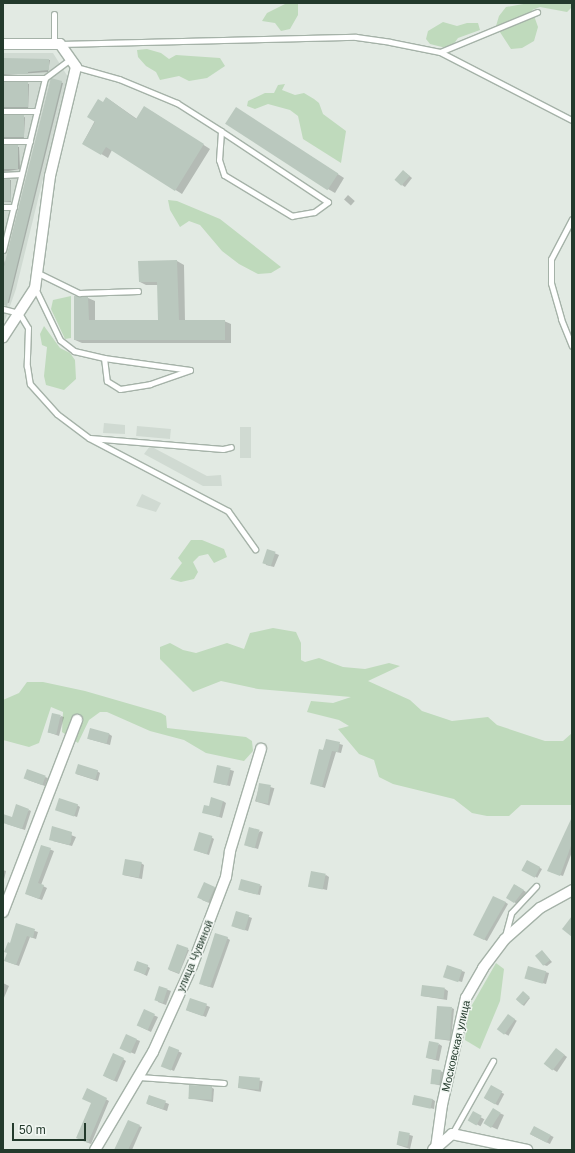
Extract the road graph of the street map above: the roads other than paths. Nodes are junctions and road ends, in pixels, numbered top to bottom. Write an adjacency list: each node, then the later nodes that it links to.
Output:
1 (537, 12): 5 (lane)
2 (54, 14): 4 (lane)
3 (3, 44): 4 (street)
4 (57, 44): 5 (lane); 6 (street)
5 (440, 52): 11 (lane)
6 (72, 63): 8 (lane); 12 (lane); 22 (street)
7 (3, 78): 8 (lane)
8 (45, 78): 10 (lane)
9 (3, 111): 10 (lane)
10 (37, 111): 13 (lane)
11 (572, 120)
12 (221, 132): 12 (lane)
13 (30, 141): 14 (lane); 15 (lane)
14 (3, 142)
15 (22, 174): 16 (lane); 18 (lane)
16 (3, 175)
17 (3, 207): 18 (lane)
18 (14, 207): 20 (lane)
19 (572, 219): 28 (lane)
20 (4, 239): 21 (lane)
21 (3, 250)
22 (38, 273): 23 (street); 24 (lane)
23 (35, 288): 26 (street); 29 (lane)
24 (138, 291)
25 (3, 309): 26 (lane)
26 (19, 313): 27 (street); 30 (lane)
27 (3, 337)
28 (572, 346)
29 (104, 358): 29 (lane)
30 (89, 438): 31 (lane); 32 (lane)
31 (231, 447)
32 (255, 549)
33 (77, 720): 37 (street)
34 (261, 749): 40 (street, улица Чувиной)
35 (536, 886): 38 (lane)
36 (572, 890): 38 (street, Московская улица)
37 (3, 912)
38 (505, 939): 43 (street, Московская улица)
39 (493, 1061): 42 (lane)
40 (139, 1076): 41 (lane); 44 (street, улица Чувиной)
41 (224, 1083)
42 (452, 1134): 43 (street); 45 (street)
43 (436, 1149)
44 (95, 1150)
45 (527, 1150)

